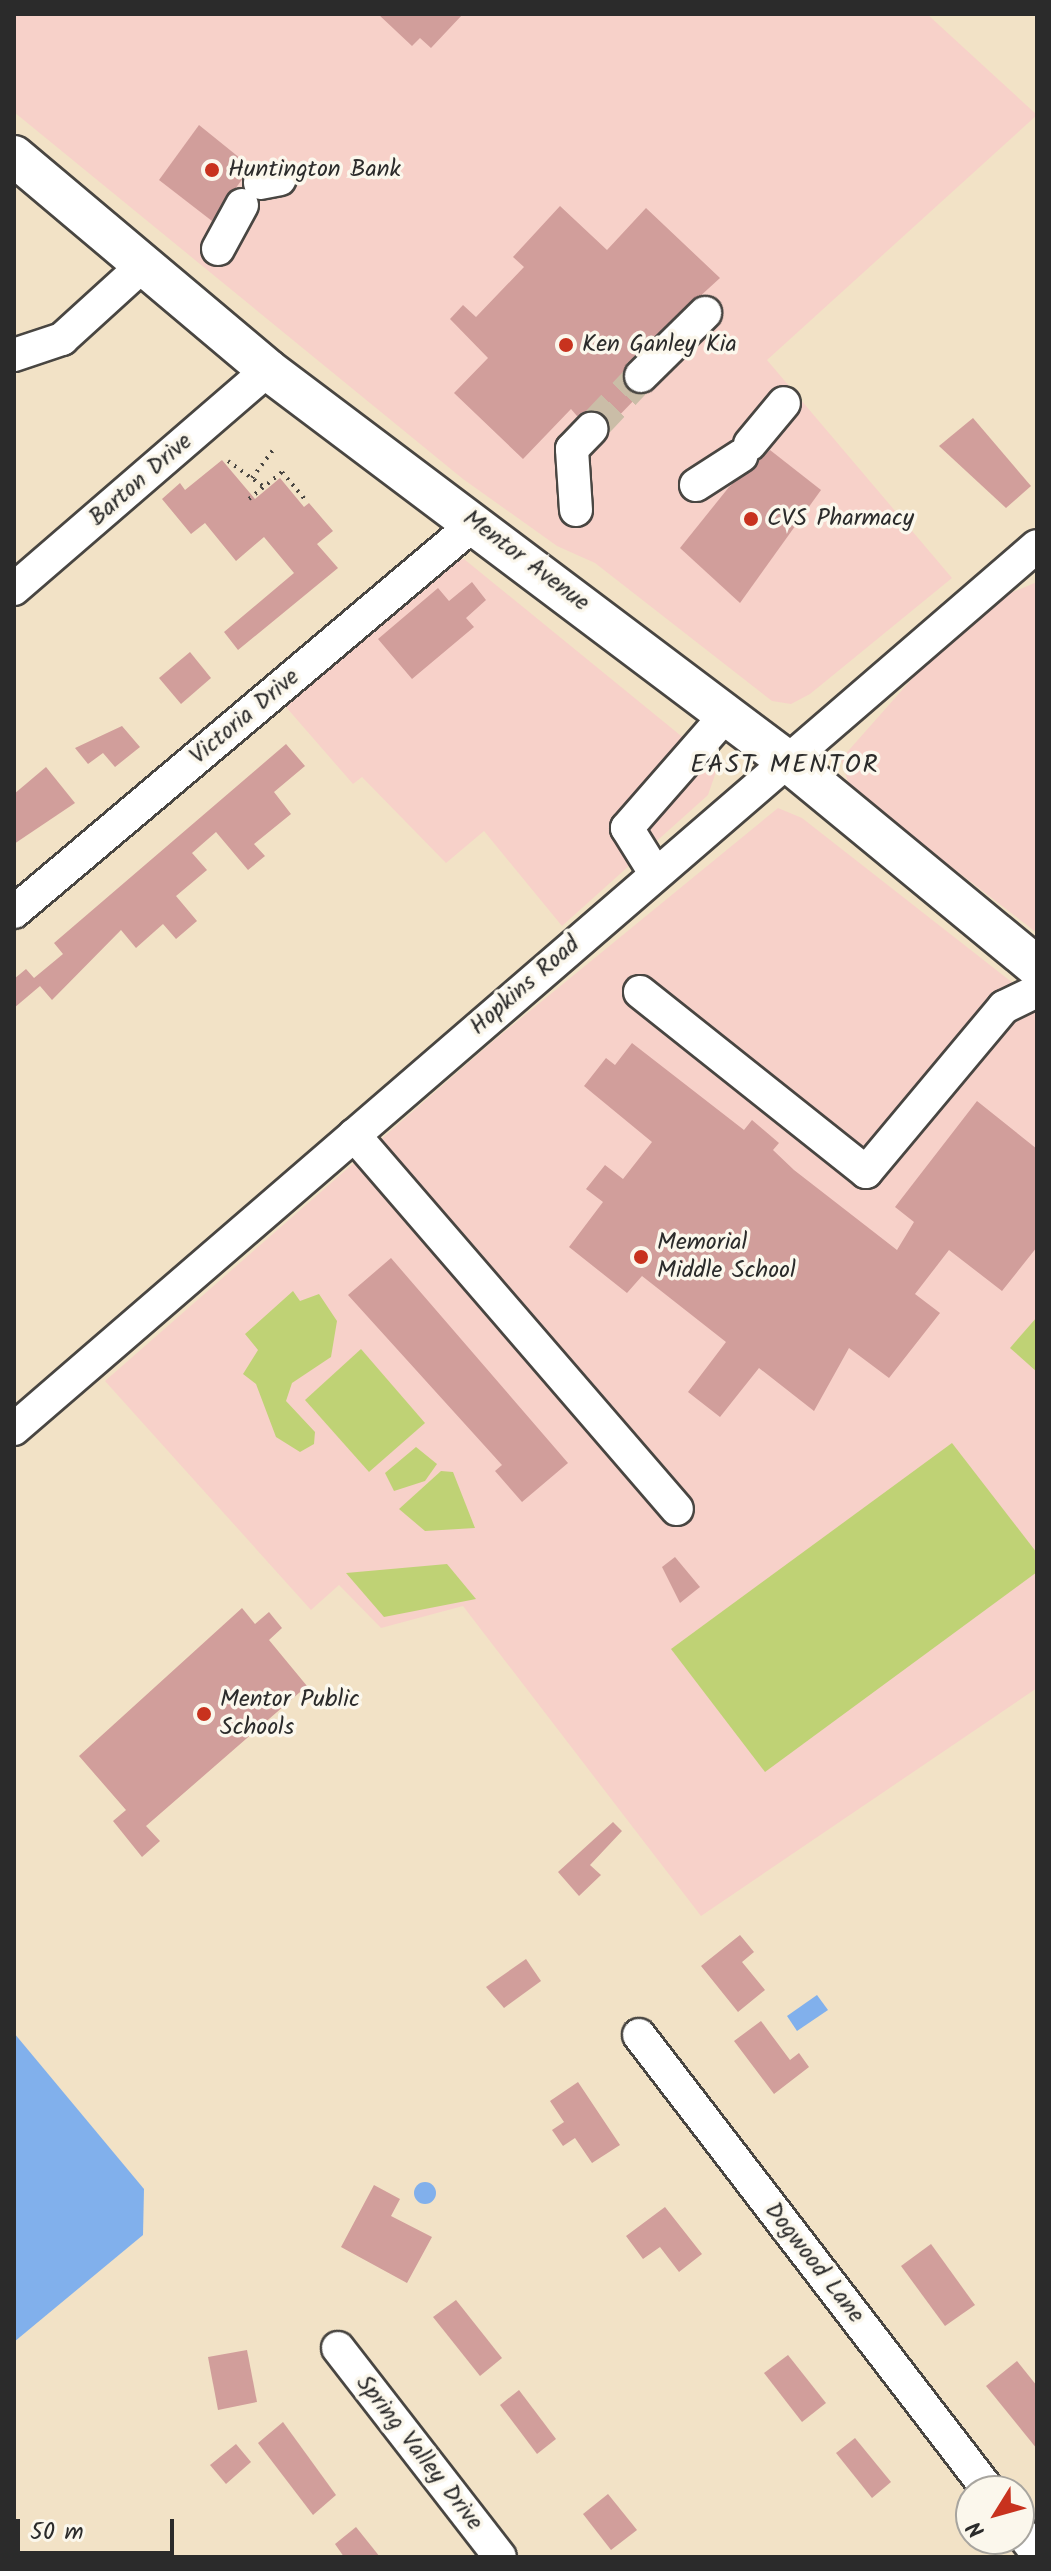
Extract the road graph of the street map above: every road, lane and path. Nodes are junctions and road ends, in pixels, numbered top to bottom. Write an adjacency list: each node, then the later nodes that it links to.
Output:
1 (14, 156): 4 (main road, Mentor Avenue)
2 (261, 189): 3 (street)
3 (218, 249)
4 (141, 267): 6 (street); 7 (main road, Mentor Avenue)
5 (705, 313): 8 (street)
6 (14, 355)
7 (268, 370): 19 (main road, Mentor Avenue); 23 (street, Barton Drive)
8 (641, 376)
9 (784, 403): 14 (street)
10 (591, 429): 18 (street)
11 (273, 450): 13 (path)
12 (228, 461): 13 (path)
13 (252, 478): 15 (path)
14 (696, 485)
15 (264, 487): 16 (path); 17 (path)
16 (249, 499)
17 (306, 501)
18 (576, 510)
19 (475, 523): 24 (main road, Mentor Avenue); 27 (street, Victoria Drive)
20 (1037, 546): 22 (street, Hopkins Road)
21 (1037, 569): 22 (street)
22 (1004, 573): 25 (street, Hopkins Road)
23 (14, 589)
24 (726, 715): 25 (main road, Mentor Avenue); 26 (street)
25 (786, 760): 26 (street, Hopkins Road); 28 (main road, Mentor Avenue)
26 (655, 873): 31 (street, Hopkins Road)
27 (14, 912)
28 (1037, 967)
29 (1037, 991): 30 (street)
30 (640, 992)
31 (354, 1135): 32 (street, Hopkins Road); 33 (street)
32 (14, 1429)
33 (677, 1509)
34 (639, 2035): 36 (street, Dogwood Lane)
35 (338, 2348): 37 (street, Spring Valley Drive)
36 (977, 2475)
37 (500, 2557)

